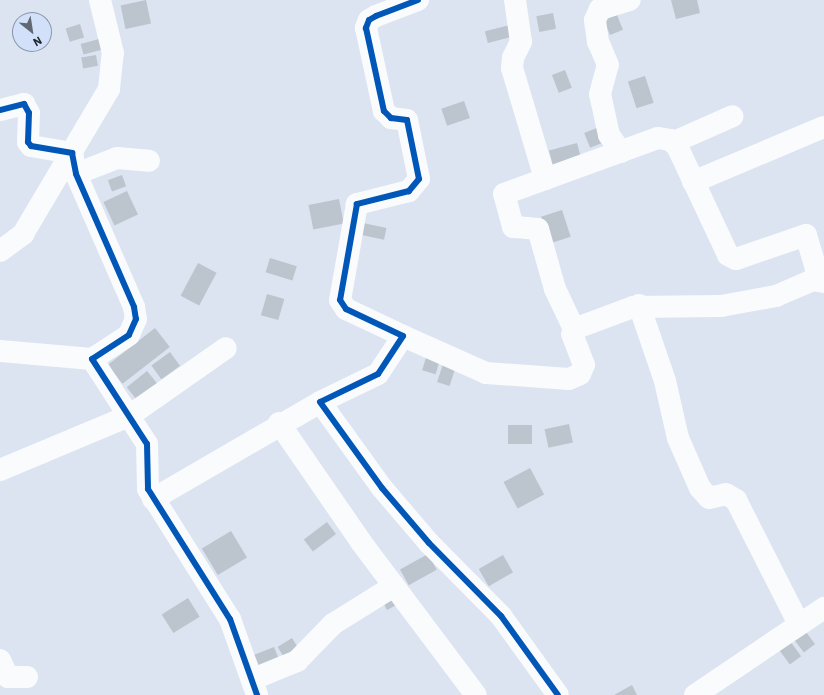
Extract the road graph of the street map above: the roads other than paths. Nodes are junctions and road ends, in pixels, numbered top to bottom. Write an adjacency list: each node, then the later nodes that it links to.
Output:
1 (100, 0): 11 (street)
2 (418, 0): 5 (street)
3 (515, 0): 14 (street)
4 (630, 0): 10 (street)
5 (374, 8): 20 (street)
6 (0, 110): 11 (street)
7 (732, 116): 9 (street)
8 (824, 127): 15 (street)
9 (674, 142): 10 (street); 15 (street)
10 (621, 152): 14 (street)
11 (72, 153): 13 (street); 16 (street)
12 (149, 161): 13 (street)
13 (76, 174): 23 (street)
14 (545, 179): 19 (street)
15 (694, 182): 17 (street)
16 (0, 251)
17 (822, 281): 18 (street)
18 (639, 305): 19 (street); 31 (street)
19 (574, 329): 20 (street)
20 (403, 336): 24 (street)
21 (226, 348): 25 (street)
22 (0, 351): 23 (street)
23 (92, 359): 25 (street)
24 (320, 402): 26 (street); 36 (street)
25 (129, 416): 27 (street); 28 (street)
26 (279, 423): 28 (street); 29 (street)
27 (0, 470)
28 (153, 499): 34 (street)
29 (394, 586): 34 (street); 35 (street)
30 (824, 608): 31 (street)
31 (799, 624): 37 (street)
32 (0, 660): 33 (street)
33 (27, 676)
34 (255, 687)
35 (476, 695)
36 (558, 695)
37 (695, 695)

